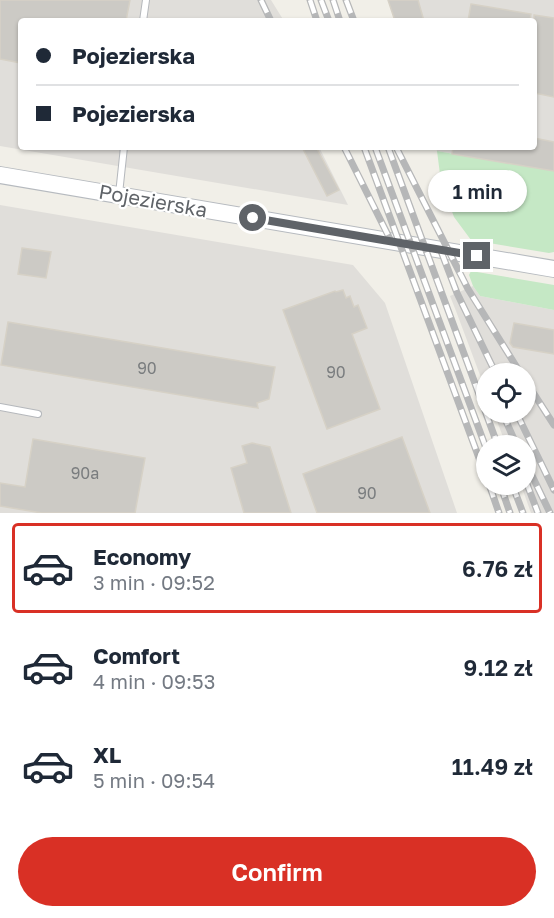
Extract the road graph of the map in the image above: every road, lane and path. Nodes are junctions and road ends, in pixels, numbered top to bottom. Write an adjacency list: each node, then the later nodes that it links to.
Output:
1 (146, 0): 2 (lane)
2 (143, 18)
3 (124, 150): 5 (lane)
4 (0, 175): 5 (street, Pojezierska)
5 (119, 195): 6 (street, Pojezierska)
6 (554, 269)
7 (0, 407): 8 (lane)
8 (38, 414)

